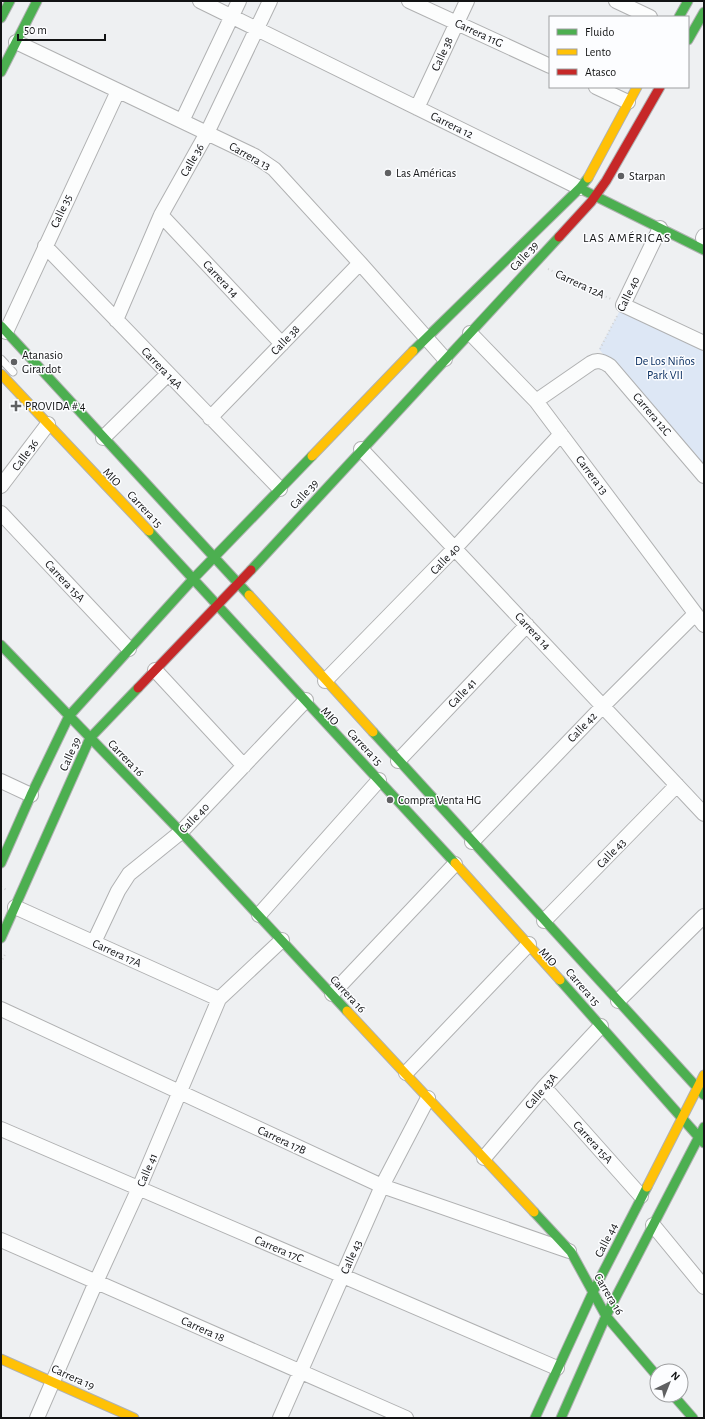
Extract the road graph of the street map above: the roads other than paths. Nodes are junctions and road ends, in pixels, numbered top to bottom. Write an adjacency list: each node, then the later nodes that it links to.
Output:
1 (10, 1): 14 (street)
2 (37, 1): 18 (street)
3 (200, 1): 13 (street, Carrera 12)
4 (239, 1): 13 (street)
5 (270, 1): 16 (street, Calle 36)
6 (409, 1): 15 (street, Carrera 11G)
7 (468, 1): 15 (street, Calle 38)
8 (616, 1): 11 (street)
9 (688, 1): 12 (street)
10 (704, 12): 17 (street)
11 (648, 16)
12 (680, 16)
13 (232, 17): 16 (street, Carrera 12); 27 (street)
14 (1, 18)
15 (457, 23): 19 (street, Carrera 11G); 26 (street, Calle 38)
16 (257, 29): 26 (street, Carrera 12); 28 (street, Calle 36)
17 (689, 38)
18 (16, 42): 20 (street); 24 (street, Carrera 13)
19 (549, 66)
20 (1, 72)
21 (598, 88): 25 (street)
22 (636, 88): 25 (street, Calle 39)
23 (659, 88): 30 (street, Calle 39)
24 (118, 90): 27 (street, Carrera 13); 35 (street, Calle 35)
25 (628, 102): 29 (street, Calle 39)
26 (417, 108): 29 (street, Carrera 12)
27 (182, 121): 28 (street, Carrera 13)
28 (207, 133): 32 (street, Calle 36); 36 (street, Carrera 13)
29 (584, 184): 30 (street, Carrera 12); 31 (street, Carrera 12); 40 (street, Calle 39)
30 (606, 189): 31 (street, Calle 39)
31 (596, 196): 33 (street, Carrera 12); 39 (street, Calle 39)
32 (161, 215): 37 (street, Calle 36); 41 (street, Carrera 14)
33 (660, 228): 34 (street, Carrera 12); 42 (street, Calle 40)
34 (702, 239)
35 (45, 246): 37 (street, Carrera 14A); 38 (street, Calle 35)
36 (360, 263): 40 (street, Carrera 13); 41 (street, Calle 38)
37 (116, 320): 46 (street, Carrera 14A)
38 (3, 329): 52 (street, Carrera 15)
39 (470, 333): 44 (street, Calle 39); 48 (street, Carrera 13)
40 (426, 338): 44 (street, Carrera 13); 56 (street, Calle 39)
41 (282, 344): 49 (street, Calle 38)
42 (704, 344)
43 (1, 359): 47 (lane)
44 (445, 359): 53 (street, Calle 39)
45 (1, 374): 50 (street, Carrera 15)
46 (168, 374): 49 (street, Carrera 14A); 52 (street)
47 (17, 376)
48 (536, 401): 51 (street, Carrera 13); 54 (street, Carrera 12C)
49 (210, 418): 56 (street, Carrera 14A)
50 (48, 424): 55 (street, Calle 36); 60 (street, Carrera 15)
51 (561, 434): 58 (street, Calle 40); 63 (street, Carrera 13)
52 (103, 438): 59 (street, Carrera 15)
53 (361, 449): 58 (street, Carrera 14); 61 (street, Calle 39)
54 (704, 476)
55 (1, 486)
56 (280, 489): 59 (street, Calle 39)
57 (1, 513): 67 (street, Carrera 15A)
58 (455, 548): 64 (street, Carrera 14); 69 (street, Calle 40)
59 (210, 561): 60 (street, Calle 39); 61 (street, Carrera 15)
60 (198, 573): 62 (street, Carrera 15); 67 (street, Calle 39)
61 (233, 587): 62 (street, Calle 39); 69 (street, Carrera 15)
62 (222, 599): 68 (street, Calle 39); 70 (street, Carrera 15)
63 (695, 614): 65 (street, Carrera 13); 71 (street, Calle 42)
64 (527, 625): 71 (street, Carrera 14); 75 (street, Calle 41)
65 (704, 625)
66 (1, 645): 73 (street, Carrera 16)
67 (129, 649): 73 (street, Calle 39)
68 (155, 670): 74 (street, Calle 39); 76 (street)
69 (322, 684): 75 (street, Carrera 15)
70 (309, 697): 76 (street, Calle 40); 77 (street, Carrera 15)
71 (603, 706): 79 (street, Carrera 14); 83 (street, Calle 42)
72 (329, 715): 99 (lane, MIO)
73 (69, 716): 74 (street, Carrera 16); 80 (street, Calle 39)
74 (90, 738): 82 (street, Carrera 16); 86 (street, Calle 39)
75 (398, 761): 83 (street, Carrera 15)
76 (244, 766): 82 (street, Calle 40)
77 (379, 780): 85 (street, Carrera 15); 87 (street)
78 (1, 781): 80 (street)
79 (677, 785): 81 (street, Carrera 14); 89 (street, Calle 43)
80 (31, 795): 84 (street, Calle 39)
81 (704, 814)
82 (181, 832): 87 (street, Carrera 16); 92 (street, Calle 40)
83 (468, 844): 89 (street, Carrera 15)
84 (1, 863)
85 (455, 864): 93 (street, Carrera 15); 94 (street)
86 (15, 907): 90 (street, Calle 39); 92 (street, Carrera 17A)
87 (259, 915): 91 (street, Carrera 16)
88 (704, 916): 96 (street)
89 (542, 925): 96 (street, Carrera 15)
90 (1, 938)
91 (282, 940): 94 (street, Carrera 16); 95 (street, Calle 41)
92 (94, 942): 95 (street, Carrera 17A)
93 (529, 944): 98 (street, Carrera 15); 100 (street)
94 (332, 994): 100 (street, Carrera 16)
95 (220, 999): 104 (street, Calle 41)
96 (618, 1001): 103 (street, Carrera 15)
97 (1, 1009): 104 (street, Carrera 17B)
98 (601, 1026): 102 (street, Calle 43A); 107 (street, Carrera 15)
99 (628, 1045)
100 (406, 1073): 105 (street, Carrera 16)
101 (704, 1075): 103 (street, Calle 44)
102 (544, 1087): 110 (street, Calle 43A); 113 (street, Carrera 15A)
103 (693, 1091): 106 (street, Carrera 15); 107 (street, Calle 44)
104 (180, 1092): 111 (street, Carrera 17B); 112 (street, Calle 41)
105 (428, 1098): 110 (street, Carrera 16); 111 (street, Calle 43)
106 (702, 1100)
107 (685, 1111): 109 (street, Carrera 15); 113 (street, Calle 44)
108 (1, 1129): 112 (street, Carrera 17C)
109 (702, 1132): 114 (street)
110 (484, 1158): 116 (street, Carrera 16)
111 (382, 1186): 116 (street, Carrera 17B); 117 (street, Calle 43)
112 (139, 1188): 117 (street, Carrera 17C); 118 (street, Calle 41)
113 (641, 1196): 120 (street, Calle 44)
114 (653, 1225): 119 (street); 121 (street)
115 (1, 1240): 118 (street, Carrera 18)
116 (571, 1252): 120 (street, Carrera 16)
117 (343, 1276): 124 (street, Carrera 17C); 125 (street, Calle 43)
118 (96, 1282): 125 (street, Carrera 18); 126 (street, Calle 41)
119 (704, 1287)
120 (593, 1292): 121 (street, Carrera 16); 124 (street, Calle 44)
121 (606, 1316): 123 (street, Carrera 16); 134 (street)
122 (1, 1359): 126 (street, Carrera 19)
123 (649, 1367)
124 (557, 1368): 133 (street, Calle 44)
125 (300, 1372): 131 (street, Calle 43); 132 (street, Carrera 18)
126 (52, 1382): 129 (street, Calle 41); 130 (street, Carrera 19)
127 (678, 1403): 128 (street)
128 (685, 1415)
129 (37, 1418)
130 (134, 1418)
131 (280, 1418)
132 (406, 1418)
133 (535, 1418)
134 (561, 1418)

